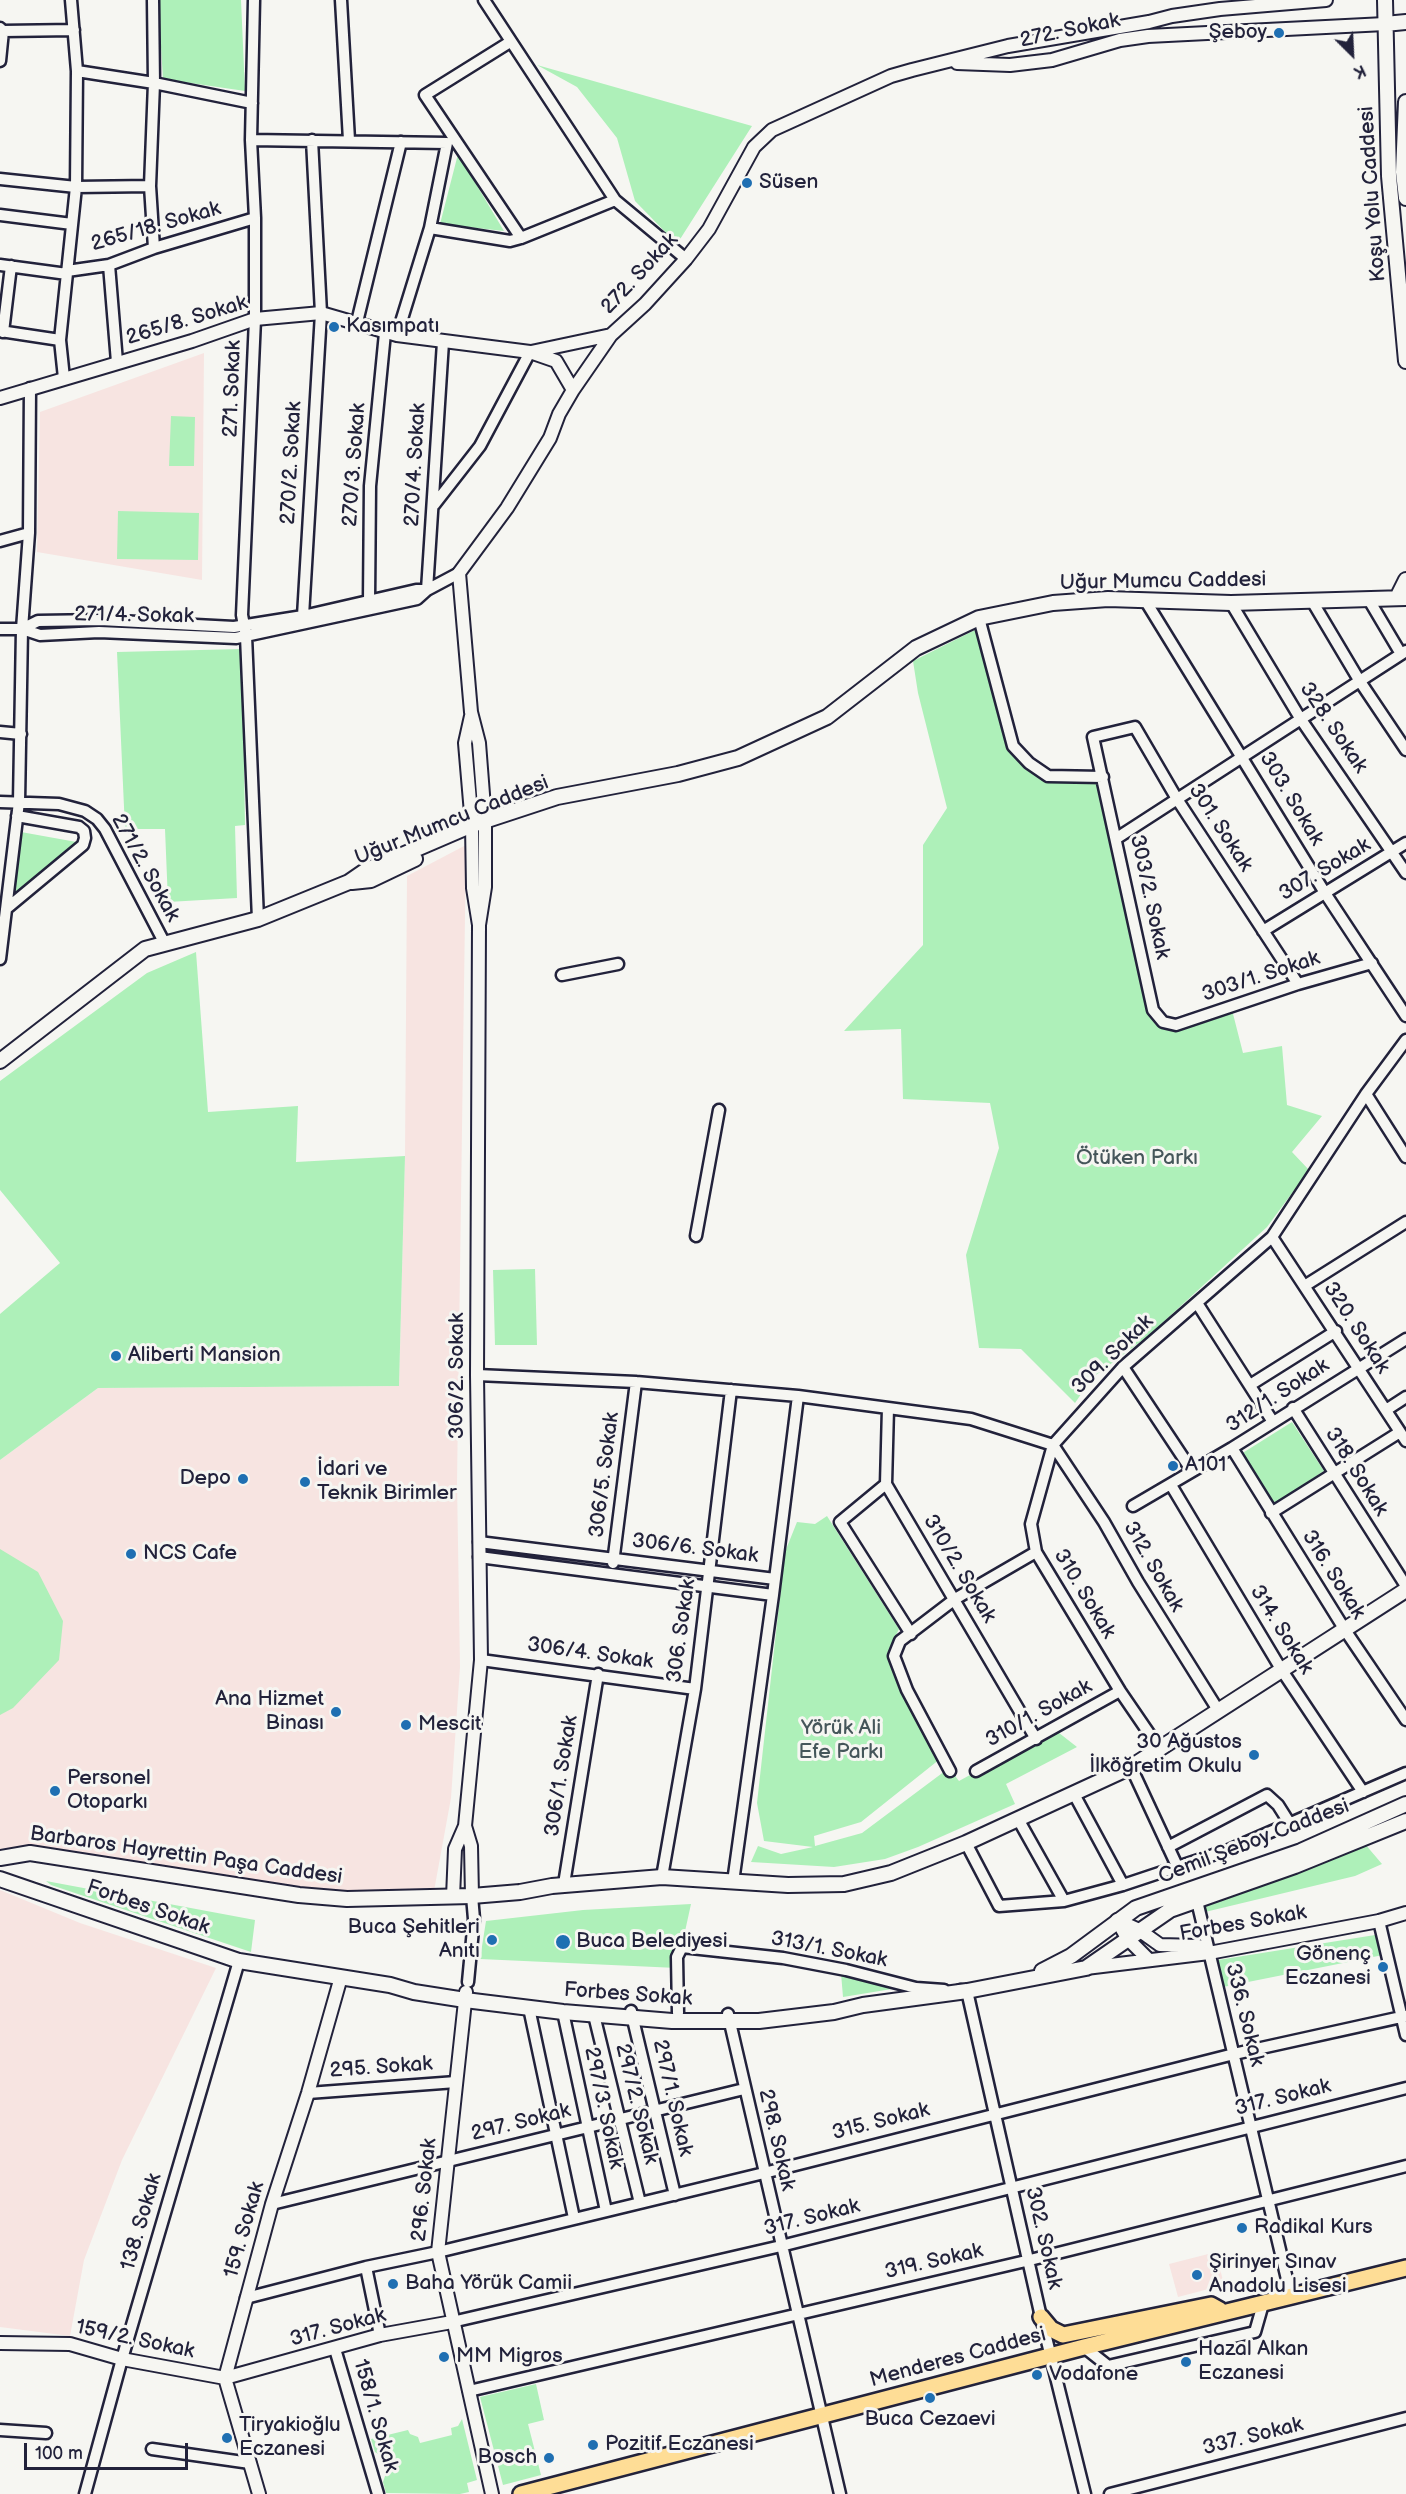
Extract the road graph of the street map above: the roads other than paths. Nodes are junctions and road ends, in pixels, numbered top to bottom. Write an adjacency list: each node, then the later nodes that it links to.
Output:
1 (71, 0): 12 (street)
2 (153, 0): 18 (street)
3 (254, 0): 20 (street, 271. Sokak)
4 (341, 0): 23 (street)
5 (484, 0): 14 (street)
6 (1326, 0): 8 (street, 272. Sokak)
7 (1385, 0): 10 (main road)
8 (1149, 22): 13 (street); 16 (street, 272. Sokak)
9 (1406, 22): 10 (main road, 272. Sokak)
10 (1385, 24): 13 (street, 272. Sokak); 50 (main road, Koşu Yolu Caddesi)
11 (1, 30): 12 (street); 15 (street)
12 (74, 30): 17 (street)
13 (1148, 36): 16 (street, 272. Sokak)
14 (510, 42): 24 (street); 30 (street)
15 (0, 61)
16 (944, 62): 37 (street, 272. Sokak)
17 (78, 71): 18 (street); 28 (street)
18 (154, 83): 20 (street); 27 (street)
19 (1406, 102): 29 (main road, Koşu Yolu Caddesi)
20 (252, 103): 21 (street, 271. Sokak)
21 (251, 140): 22 (street); 32 (street, 271. Sokak)
22 (312, 140): 23 (street); 41 (street, 270/2. Sokak)
23 (349, 140): 25 (street)
24 (451, 141): 25 (street); 34 (street, 270/3. Sokak); 35 (street)
25 (401, 142): 43 (street)
26 (0, 179): 28 (street)
27 (150, 186): 28 (street); 36 (street)
28 (76, 188): 33 (street)
29 (1406, 198)
30 (615, 200): 35 (street); 37 (street)
31 (0, 215): 33 (street)
32 (255, 218): 36 (street, 265/18. Sokak); 42 (street, 271. Sokak)
33 (72, 224): 40 (street)
34 (430, 228): 35 (street); 45 (street, 270/3. Sokak)
35 (521, 238)
36 (154, 248): 38 (street, 265/18. Sokak)
37 (686, 259): 46 (street, 272. Sokak)
38 (109, 265): 40 (street, 265/18. Sokak); 51 (street)
39 (5, 266): 40 (street, 265/18. Sokak); 44 (street)
40 (67, 273): 47 (street)
41 (321, 313): 42 (street, 265/8. Sokak); 43 (street, 265/8. Sokak); 68 (street, 270/2. Sokak)
42 (255, 319): 51 (street, 265/8. Sokak); 72 (street, 271. Sokak)
43 (357, 322): 45 (street, 265/8. Sokak)
44 (2, 331): 47 (street)
45 (391, 334): 48 (street, 265/8. Sokak); 65 (street, 270/3. Sokak)
46 (611, 335): 49 (street, 265/8. Sokak); 54 (street, 272. Sokak)
47 (60, 340): 52 (street)
48 (443, 342): 49 (street, 265/8. Sokak); 56 (street, 270/4. Sokak)
49 (530, 352): 54 (street, 265/8. Sokak); 56 (street)
50 (1406, 361)
51 (117, 362): 52 (street, 265/8. Sokak)
52 (64, 378): 53 (street, 265/8. Sokak)
53 (30, 388): 55 (street, 265/8. Sokak); 57 (street)
54 (573, 390): 59 (street, 272. Sokak)
55 (0, 398)
56 (434, 505): 61 (street, 270/4. Sokak)
57 (29, 533): 58 (street); 71 (street)
58 (0, 541)
59 (459, 573): 61 (street, 272. Sokak); 86 (street, 306/2. Sokak)
60 (1406, 580): 62 (main road)
61 (427, 590): 65 (street, 272. Sokak); 72 (street, 272. Sokak)
62 (1402, 598): 64 (main road, Uğur Mumcu Caddesi)
63 (1145, 600): 67 (main road, Uğur Mumcu Caddesi); 69 (main road, Uğur Mumcu Caddesi); 80 (street, 303. Sokak)
64 (1369, 600): 66 (main road, Uğur Mumcu Caddesi); 73 (street)
65 (369, 601): 68 (street, 272. Sokak)
66 (1312, 601): 67 (main road, Uğur Mumcu Caddesi); 74 (street)
67 (1231, 603): 75 (street, 328. Sokak)
68 (303, 616): 72 (street, 272. Sokak)
69 (979, 618): 81 (street); 86 (main road, Uğur Mumcu Caddesi)
70 (0, 628): 71 (street, 271/4. Sokak)
71 (22, 629): 72 (street, 271/4. Sokak); 77 (street)
72 (245, 630): 93 (street, 271. Sokak)
73 (1403, 652): 74 (street)
74 (1359, 680): 75 (street); 79 (street)
75 (1300, 718): 80 (street); 89 (street, 328. Sokak)
76 (0, 732): 77 (street)
77 (21, 734): 84 (street)
78 (1094, 737): 81 (street, 303/2. Sokak); 82 (street, 301. Sokak)
79 (1406, 750)
80 (1243, 756): 82 (street); 91 (street, 303. Sokak)
81 (1103, 777): 87 (street, 303/2. Sokak)
82 (1177, 798): 87 (street); 94 (street, 301. Sokak)
83 (0, 802): 84 (street, 271/2. Sokak)
84 (19, 802): 85 (street); 95 (street, 271/2. Sokak)
85 (17, 816): 92 (street); 92 (street, 271/2. Sokak)
86 (478, 826): 93 (main road, Uğur Mumcu Caddesi); 117 (street, 306/2. Sokak)
87 (1117, 838): 102 (street, 303/2. Sokak)
88 (1406, 843): 89 (street, 307. Sokak)
89 (1392, 852): 90 (street, 328. Sokak); 91 (street, 307. Sokak)
90 (1406, 873)
91 (1324, 893): 94 (street, 307. Sokak); 97 (street, 303. Sokak)
92 (6, 909): 96 (street)
93 (258, 919): 95 (main road, Uğur Mumcu Caddesi)
94 (1263, 931): 100 (street, 301. Sokak)
95 (165, 944): 104 (main road, Uğur Mumcu Caddesi)
96 (0, 959)
97 (1372, 963): 100 (street, 303/1. Sokak); 101 (street, 303. Sokak)
98 (618, 964): 99 (street)
99 (561, 975)
100 (1298, 984): 102 (street, 303/1. Sokak)
101 (1406, 1016)
102 (1163, 1022)
103 (1406, 1040): 105 (street, 309. Sokak)
104 (0, 1061)
105 (1366, 1094): 107 (street); 110 (street, 309. Sokak)
106 (719, 1110): 109 (street)
107 (1406, 1157)
108 (1406, 1222): 111 (street)
109 (696, 1236)
110 (1272, 1237): 111 (street, 320. Sokak); 112 (street, 309. Sokak)
111 (1306, 1285): 113 (street, 320. Sokak)
112 (1197, 1303): 115 (street, 309. Sokak); 119 (street)
113 (1336, 1331): 116 (street, 320. Sokak); 119 (street)
114 (1406, 1340): 116 (street, 312/1. Sokak)
115 (1123, 1367): 128 (street, 309. Sokak); 130 (street)
116 (1358, 1368): 124 (street, 312/1. Sokak); 125 (street, 320. Sokak)
117 (477, 1375): 118 (street); 136 (street, 306/2. Sokak)
118 (636, 1382): 120 (street); 139 (street, 306/5. Sokak)
119 (1250, 1385): 126 (street)
120 (731, 1390): 121 (street); 140 (street, 306. Sokak)
121 (798, 1396): 123 (street); 142 (street)
122 (1406, 1397): 125 (street)
123 (888, 1408): 128 (street); 132 (street)
124 (1293, 1408): 126 (street, 312/1. Sokak); 131 (street, 318. Sokak)
125 (1386, 1410): 127 (street, 320. Sokak)
126 (1273, 1422): 129 (street, 312/1. Sokak)
127 (1403, 1436): 131 (street)
128 (1053, 1445): 137 (street, 310. Sokak); 154 (street, 312. Sokak)
129 (1232, 1448): 130 (street, 312/1. Sokak); 135 (street, 316. Sokak)
130 (1192, 1471): 133 (street, 312/1. Sokak)
131 (1333, 1473): 135 (street); 144 (street, 318. Sokak)
132 (886, 1484): 146 (street, 310/2. Sokak); 148 (street)
133 (1171, 1485): 134 (street, 312/1. Sokak); 150 (street, 314. Sokak)
134 (1133, 1506)
135 (1271, 1513): 147 (street, 316. Sokak)
136 (479, 1542): 138 (street, 306/2. Sokak); 139 (street, 306/6. Sokak)
137 (1036, 1552): 146 (street); 153 (street, 310. Sokak)
138 (479, 1557): 141 (street, 306/6. Sokak); 149 (street, 306/2. Sokak)
139 (614, 1558): 140 (street, 306/6. Sokak); 141 (street, 306/5. Sokak)
140 (710, 1571): 142 (street, 306/6. Sokak); 143 (street, 306. Sokak)
141 (612, 1574): 143 (street, 306/6. Sokak)
142 (775, 1580): 145 (street, 306/6. Sokak)
143 (708, 1585): 145 (street, 306/6. Sokak); 152 (street, 306. Sokak)
144 (1406, 1588): 147 (main road, Barbaros Hayrettin Paşa Caddesi)
145 (773, 1595): 175 (street)
146 (955, 1599): 148 (street); 156 (street, 310/2. Sokak)
147 (1345, 1630): 150 (main road, Barbaros Hayrettin Paşa Caddesi); 155 (street, 316. Sokak)
148 (911, 1634): 159 (street)
149 (481, 1659): 151 (street, 306/4. Sokak); 168 (street, 306/2. Sokak)
150 (1281, 1670): 154 (main road, Barbaros Hayrettin Paşa Caddesi); 162 (street, 314. Sokak)
151 (598, 1674): 152 (street, 306/4. Sokak); 176 (street, 306/1. Sokak)
152 (694, 1689): 173 (street, 306. Sokak)
153 (1120, 1691): 156 (street, 310/1. Sokak); 157 (street, 310. Sokak)
154 (1218, 1710): 157 (main road, Barbaros Hayrettin Paşa Caddesi)
155 (1406, 1720)
156 (1036, 1739): 160 (street, 310/1. Sokak)
157 (1159, 1748): 158 (main road, Barbaros Hayrettin Paşa Caddesi)
158 (1131, 1767): 163 (main road, Barbaros Hayrettin Paşa Caddesi); 170 (street)
159 (950, 1771)
160 (976, 1771)
161 (1406, 1773): 162 (street)
162 (1363, 1792): 167 (street)
163 (1074, 1794): 165 (main road, Barbaros Hayrettin Paşa Caddesi); 177 (street)
164 (1406, 1804): 183 (main road, Cemil Şeboy Caddesi)
165 (1018, 1819): 169 (main road, Barbaros Hayrettin Paşa Caddesi); 180 (street)
166 (1406, 1821): 181 (main road, Forbes Sokak)
167 (1290, 1824): 170 (street); 172 (street)
168 (465, 1826): 178 (street, 306/2. Sokak); 179 (street)
169 (966, 1843): 175 (main road, Barbaros Hayrettin Paşa Caddesi); 180 (street)
170 (1168, 1847): 172 (street)
171 (0, 1858): 179 (main road, Barbaros Hayrettin Paşa Caddesi)
172 (1178, 1868): 177 (street)
173 (662, 1876): 175 (main road, Barbaros Hayrettin Paşa Caddesi); 176 (main road, Barbaros Hayrettin Paşa Caddesi)
174 (0, 1879): 189 (main road, Forbes Sokak)
175 (734, 1881)
176 (564, 1884): 178 (main road, Barbaros Hayrettin Paşa Caddesi)
177 (1123, 1885): 180 (street)
178 (472, 1896): 179 (main road, Barbaros Hayrettin Paşa Caddesi); 194 (street)
179 (453, 1897)
180 (1064, 1901)
181 (1197, 1901): 185 (main road, Forbes Sokak); 187 (street, 336. Sokak)
182 (1406, 1913): 184 (street, Forbes Sokak)
183 (1117, 1920): 185 (street); 186 (street); 192 (main road, Cemil Şeboy Caddesi)
184 (1379, 1921): 187 (street, Forbes Sokak); 200 (street)
185 (1139, 1930): 186 (main road, Forbes Sokak); 187 (street)
186 (1127, 1938): 188 (street); 190 (main road, Forbes Sokak)
187 (1209, 1953): 188 (street, Forbes Sokak); 203 (street, 336. Sokak)
188 (1149, 1960): 190 (street, Forbes Sokak)
189 (238, 1961): 191 (main road, Forbes Sokak); 242 (street, 138. Sokak)
190 (1086, 1968): 192 (main road, Forbes Sokak)
191 (341, 1977): 194 (main road, Forbes Sokak); 207 (street, 159. Sokak)
192 (1033, 1977): 193 (main road, Forbes Sokak)
193 (967, 1991): 197 (street, 313/1. Sokak); 201 (main road, Forbes Sokak); 209 (street, 302. Sokak)
194 (466, 1992): 195 (main road, Forbes Sokak); 198 (main road, Forbes Sokak); 204 (street, 296. Sokak)
195 (529, 2008): 196 (main road, Forbes Sokak); 213 (street)
196 (562, 2012): 199 (main road, Forbes Sokak); 211 (street, 297/3. Sokak)
197 (678, 2013): 198 (main road, Forbes Sokak); 201 (main road, Forbes Sokak)
198 (632, 2014): 199 (main road, Forbes Sokak); 201 (main road, Forbes Sokak); 208 (street, 297/1. Sokak)
199 (594, 2015): 210 (street, 297/2. Sokak)
200 (1404, 2016): 202 (street); 203 (street, 315. Sokak)
201 (729, 2018): 206 (street, 298. Sokak)
202 (1406, 2035)
203 (1234, 2054): 209 (street, 315. Sokak); 212 (street, 336. Sokak)
204 (456, 2082): 207 (street, 295. Sokak); 214 (street, 296. Sokak)
205 (1406, 2088): 212 (street, 317. Sokak)
206 (744, 2089): 208 (street, 297. Sokak); 216 (street, 298. Sokak)
207 (308, 2093): 221 (street, 159. Sokak)
208 (653, 2111): 210 (street, 297. Sokak); 218 (street, 297/1. Sokak)
209 (994, 2113): 216 (street, 315. Sokak); 217 (street, 302. Sokak)
210 (619, 2118): 211 (street, 297. Sokak); 220 (street, 297/2. Sokak)
211 (586, 2126): 213 (street, 297. Sokak); 222 (street, 297/3. Sokak)
212 (1251, 2126): 217 (street, 317. Sokak); 219 (street, 336. Sokak)
213 (556, 2134): 214 (street, 297. Sokak); 223 (street)
214 (446, 2161): 221 (street, 297. Sokak); 225 (street, 296. Sokak)
215 (1406, 2166): 219 (street, 319. Sokak)
216 (764, 2173): 218 (street, 315. Sokak); 224 (street, 298. Sokak)
217 (1011, 2188): 224 (street, 317. Sokak); 226 (street, 302. Sokak)
218 (675, 2195): 220 (street, 315. Sokak)
219 (1267, 2200): 226 (street, 319. Sokak); 229 (street, 336. Sokak)
220 (640, 2203): 222 (street, 315. Sokak)
221 (272, 2204): 230 (street, 159. Sokak)
222 (606, 2211): 223 (street, 315. Sokak)
223 (574, 2218): 225 (street, 315. Sokak)
224 (781, 2246): 233 (street, 298. Sokak); 235 (street, 317. Sokak)
225 (438, 2252): 227 (street, 315. Sokak); 235 (street, 296. Sokak)
226 (1030, 2260): 233 (street, 319. Sokak); 234 (street, 302. Sokak)
227 (366, 2267): 230 (street, 315. Sokak); 236 (street)
228 (1406, 2268): 229 (main road, Menderes Caddesi)
229 (1291, 2296): 231 (main road, Menderes Caddesi)
230 (246, 2298): 243 (street, 159. Sokak)
231 (1263, 2304): 232 (main road, Menderes Caddesi); 239 (street)
232 (1225, 2313): 237 (main road); 239 (main road, Menderes Caddesi)
233 (796, 2314): 244 (street, 319. Sokak); 245 (street, 298. Sokak)
234 (1041, 2317): 237 (main road); 241 (street, 302. Sokak)
235 (452, 2322): 236 (street, 317. Sokak); 244 (street, 296. Sokak)
236 (380, 2335): 240 (street, 317. Sokak)
237 (1063, 2335): 241 (street)
238 (0, 2343): 242 (street, 159/2. Sokak)
239 (1084, 2347): 241 (main road, Menderes Caddesi)
240 (335, 2349): 243 (street, 317. Sokak); 253 (street, 158/1. Sokak)
241 (1051, 2356): 245 (main road, Menderes Caddesi); 257 (street, 302. Sokak)
242 (122, 2359): 243 (street, 159/2. Sokak); 251 (street, 138. Sokak)
243 (225, 2378): 250 (street)
244 (469, 2391): 254 (street, 296. Sokak)
245 (821, 2416): 255 (main road, Menderes Caddesi); 256 (street, 298. Sokak)
246 (1406, 2418): 258 (street, 337. Sokak)
247 (0, 2430): 248 (street)
248 (46, 2433)
249 (152, 2449): 250 (street)
250 (250, 2463): 252 (street)
251 (85, 2494)
252 (259, 2494)
253 (378, 2494)
254 (492, 2494)
255 (521, 2494)
256 (840, 2494)
257 (1085, 2494)
258 (1110, 2494)

